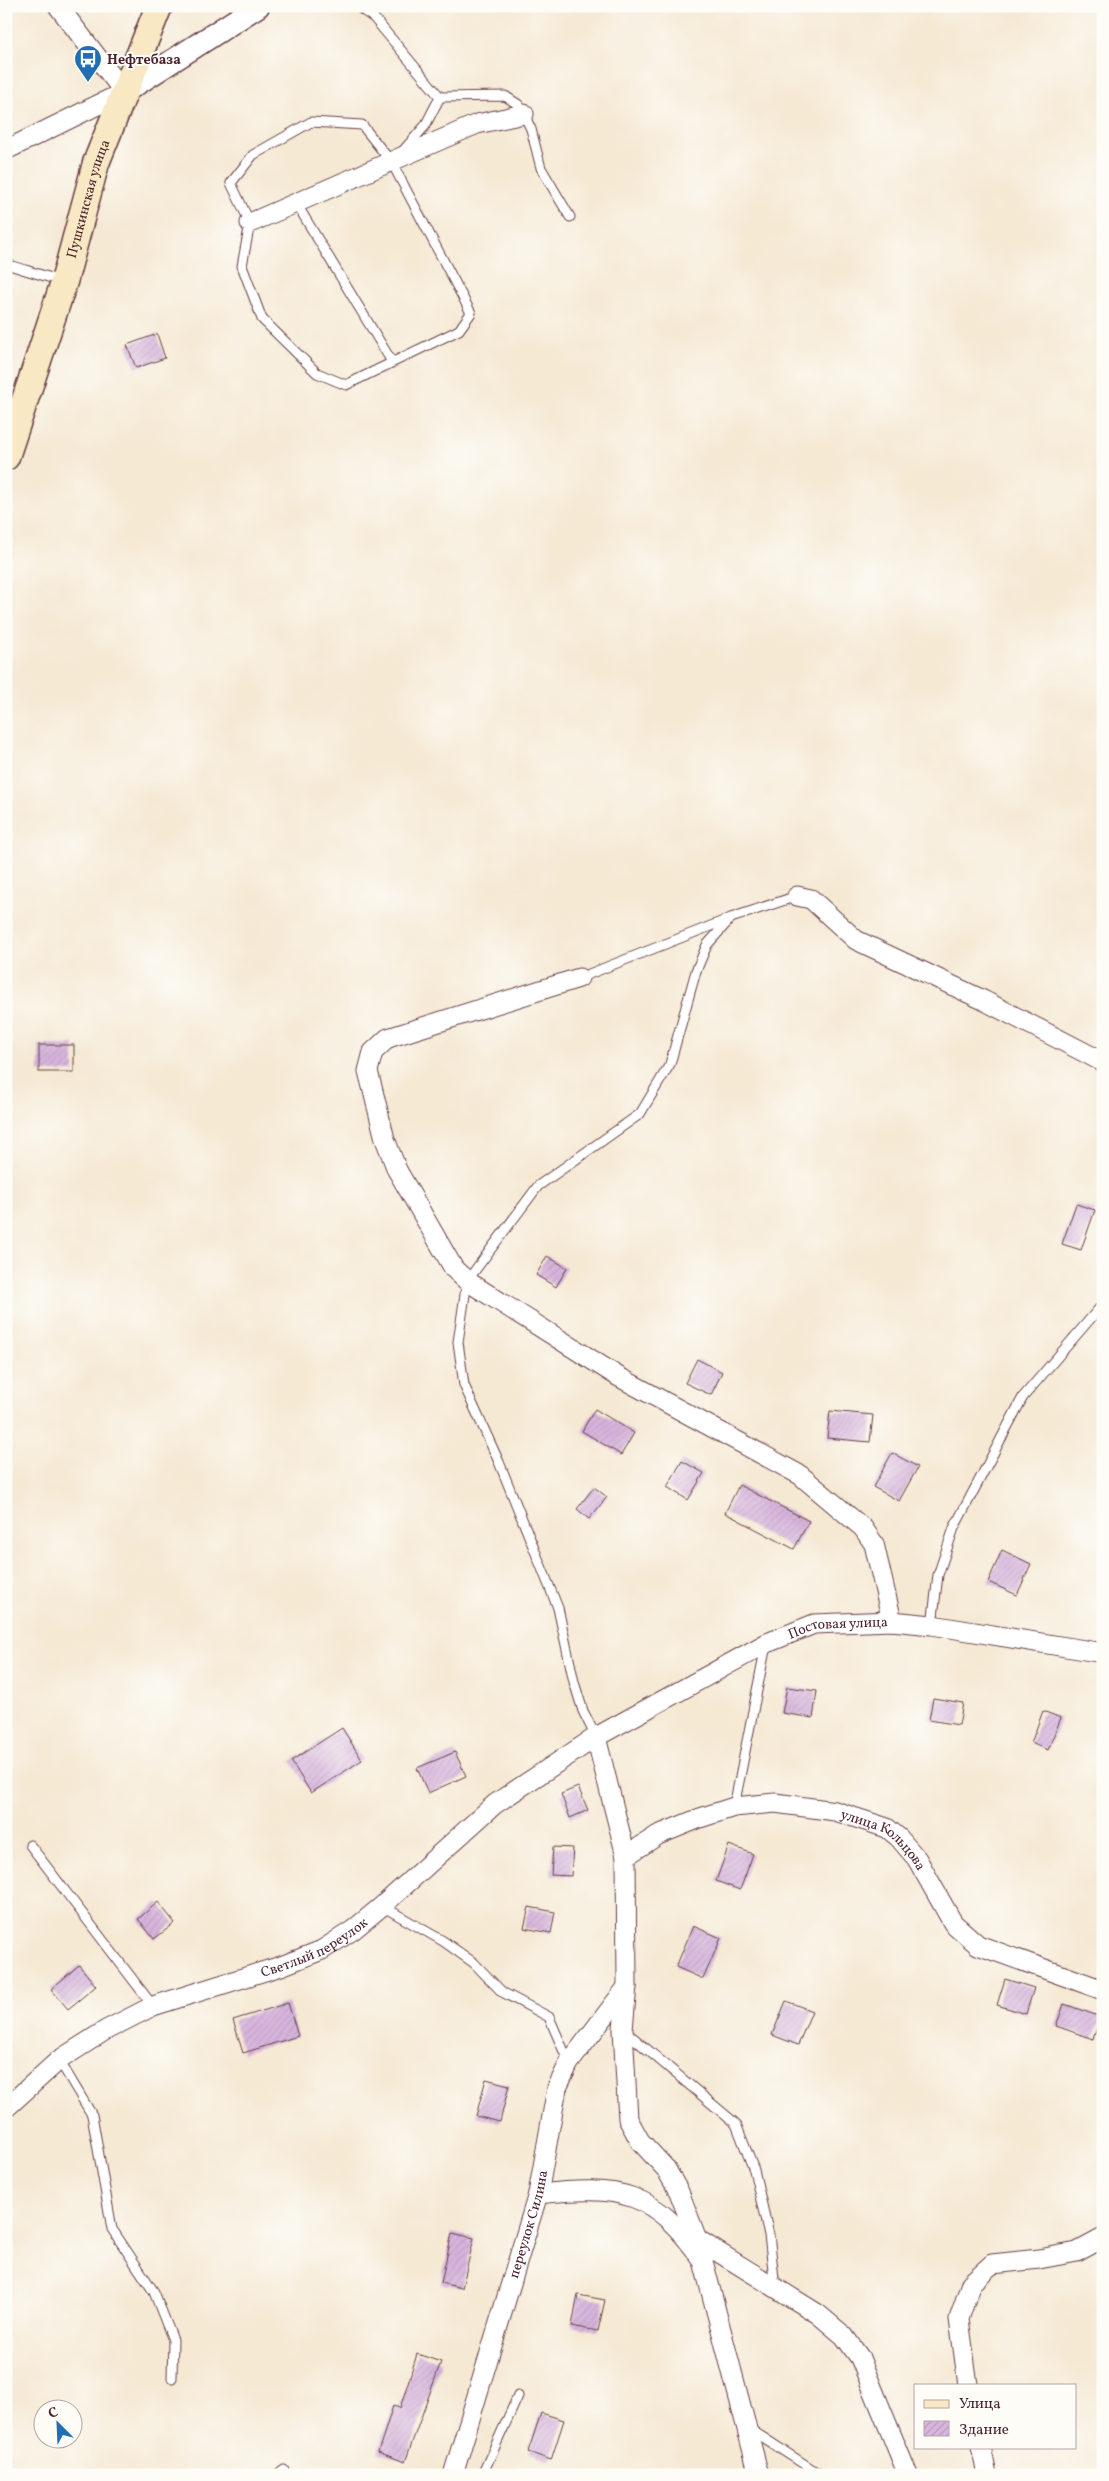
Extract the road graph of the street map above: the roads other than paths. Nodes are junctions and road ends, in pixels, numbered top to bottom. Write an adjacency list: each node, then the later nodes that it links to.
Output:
1 (58, 6): 5 (street)
2 (159, 6): 5 (main road, Пушкинская улица)
3 (258, 6): 5 (street)
4 (357, 6): 6 (lane)
5 (124, 92): 8 (street); 14 (main road, Пушкинская улица)
6 (440, 97): 7 (lane); 9 (lane)
7 (524, 114): 9 (street); 11 (lane)
8 (6, 150)
9 (392, 163): 10 (street); 12 (lane); 15 (lane)
10 (296, 203): 12 (street); 15 (lane)
11 (570, 216)
12 (250, 223): 15 (lane)
13 (6, 264): 14 (lane)
14 (64, 282): 16 (main road, Пушкинская улица)
15 (392, 362)
16 (6, 457)
17 (797, 896): 18 (lane); 20 (street)
18 (731, 918): 19 (lane); 21 (lane)
19 (579, 978): 21 (street)
20 (1103, 1062)
21 (467, 1281): 23 (street); 27 (lane)
22 (1103, 1304): 24 (lane)
23 (892, 1621): 24 (street, Постовая улица); 25 (street, Постовая улица)
24 (932, 1624): 26 (street, Постовая улица)
25 (767, 1642): 27 (street, Постовая улица); 28 (lane)
26 (1103, 1653)
27 (596, 1737): 30 (street); 31 (street, Светлый переулок)
28 (734, 1807): 30 (street, улица Кольцова); 33 (street, улица Кольцова)
29 (30, 1845): 34 (lane)
30 (626, 1856): 32 (street)
31 (382, 1906): 34 (street, Светлый переулок); 37 (lane)
32 (627, 1986): 35 (street); 37 (street, переулок Силина)
33 (1103, 1990)
34 (153, 2006): 36 (street, Светлый переулок)
35 (623, 2029): 41 (street); 43 (lane)
36 (59, 2060): 38 (street, Светлый переулок); 44 (lane)
37 (569, 2063): 39 (street, переулок Силина)
38 (6, 2108)
39 (538, 2194): 42 (street); 49 (street, переулок Силина)
40 (1103, 2238): 45 (street)
41 (697, 2239): 42 (street); 43 (street)
42 (703, 2261): 47 (street)
43 (775, 2290): 53 (street)
44 (172, 2378)
45 (968, 2384)
46 (518, 2396): 50 (lane)
47 (746, 2426): 51 (street); 52 (lane)
48 (981, 2448): 54 (street)
49 (453, 2475)
50 (482, 2475)
51 (759, 2475)
52 (822, 2475)
53 (908, 2475)
54 (987, 2475)

